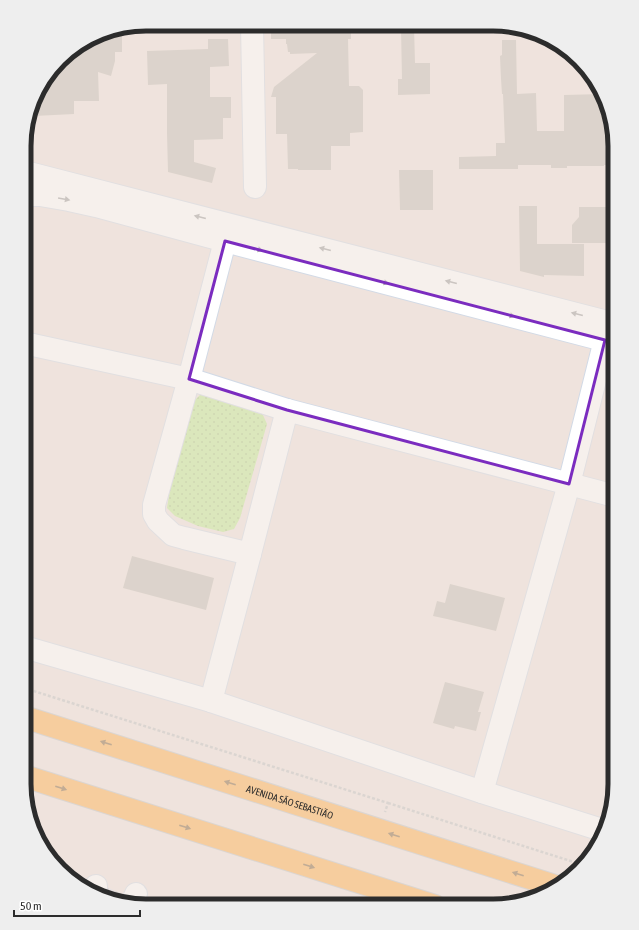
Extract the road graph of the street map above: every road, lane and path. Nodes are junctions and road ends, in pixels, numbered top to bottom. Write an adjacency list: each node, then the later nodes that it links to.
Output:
1 (252, 31): 3 (street)
2 (31, 174): 6 (street, one-way to 2)
3 (255, 186)
4 (31, 195): 5 (street, one-way to 5)
5 (225, 241): 7 (street, one-way to 7); 10 (street)
6 (608, 335)
7 (608, 335)
8 (31, 344): 10 (street)
9 (608, 350): 12 (street)
10 (189, 379): 11 (street); 14 (street)
11 (287, 410): 12 (street); 14 (street)
12 (569, 484): 13 (street); 20 (street)
13 (608, 494)
14 (250, 554): 17 (street)
15 (31, 649): 17 (street)
16 (31, 690): 21 (path)
17 (211, 701): 20 (street)
18 (31, 719): 23 (main road, AVENIDA SÃO SEBASTIÃO, one-way to 18)
19 (31, 778): 26 (main road, one-way to 26)
20 (482, 792): 22 (street)
21 (388, 803): 23 (path); 24 (path)
22 (599, 829)
23 (378, 830): 25 (main road, AVENIDA SÃO SEBASTIÃO, one-way to 23)
24 (576, 863)
25 (549, 884)
26 (413, 899)

